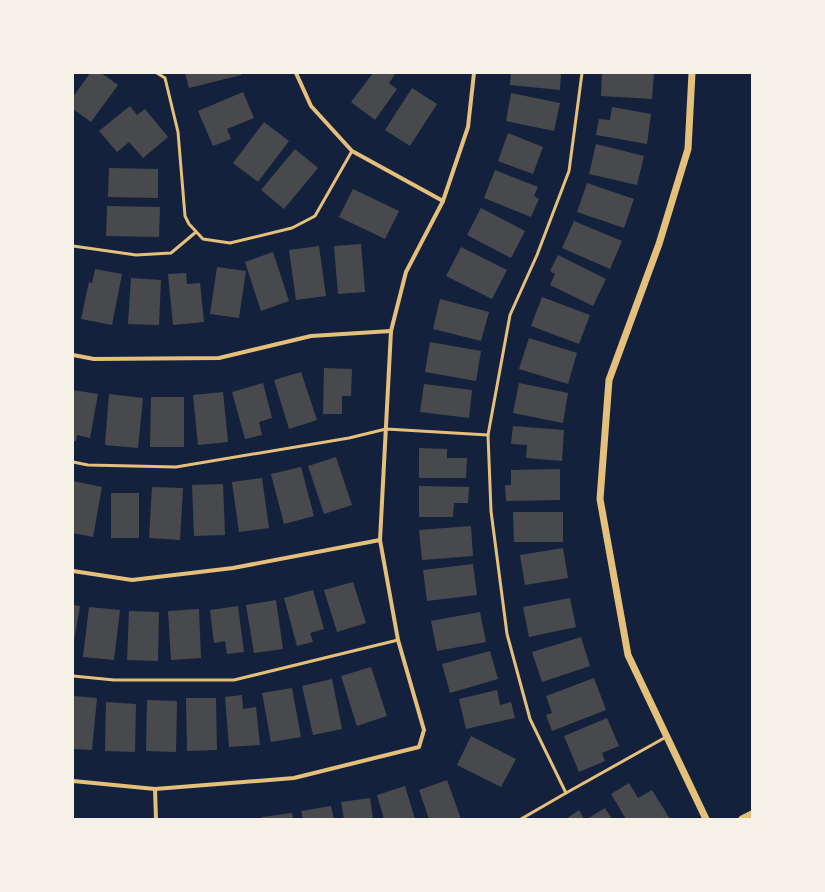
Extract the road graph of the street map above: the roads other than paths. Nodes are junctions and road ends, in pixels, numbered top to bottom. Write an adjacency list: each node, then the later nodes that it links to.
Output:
1 (158, 73): 8 (lane)
2 (296, 73): 6 (street)
3 (474, 73): 7 (street)
4 (582, 73): 13 (lane)
5 (692, 73): 19 (street)
6 (352, 151): 7 (street); 8 (lane)
7 (443, 201): 10 (street)
8 (196, 232): 9 (lane)
9 (73, 246)
10 (391, 331): 11 (street); 12 (street)
11 (73, 355)
12 (386, 429): 13 (lane); 14 (lane); 15 (street)
13 (488, 435): 22 (lane)
14 (73, 462)
15 (380, 540): 16 (street); 17 (street)
16 (73, 571)
17 (398, 640): 18 (lane); 21 (street)
18 (73, 676)
19 (666, 737): 22 (lane); 26 (street)
20 (73, 781): 21 (street)
21 (156, 789): 24 (street)
22 (566, 793): 25 (lane)
23 (752, 814): 27 (street)
24 (156, 819)
25 (521, 819)
26 (706, 819)
27 (742, 819)

